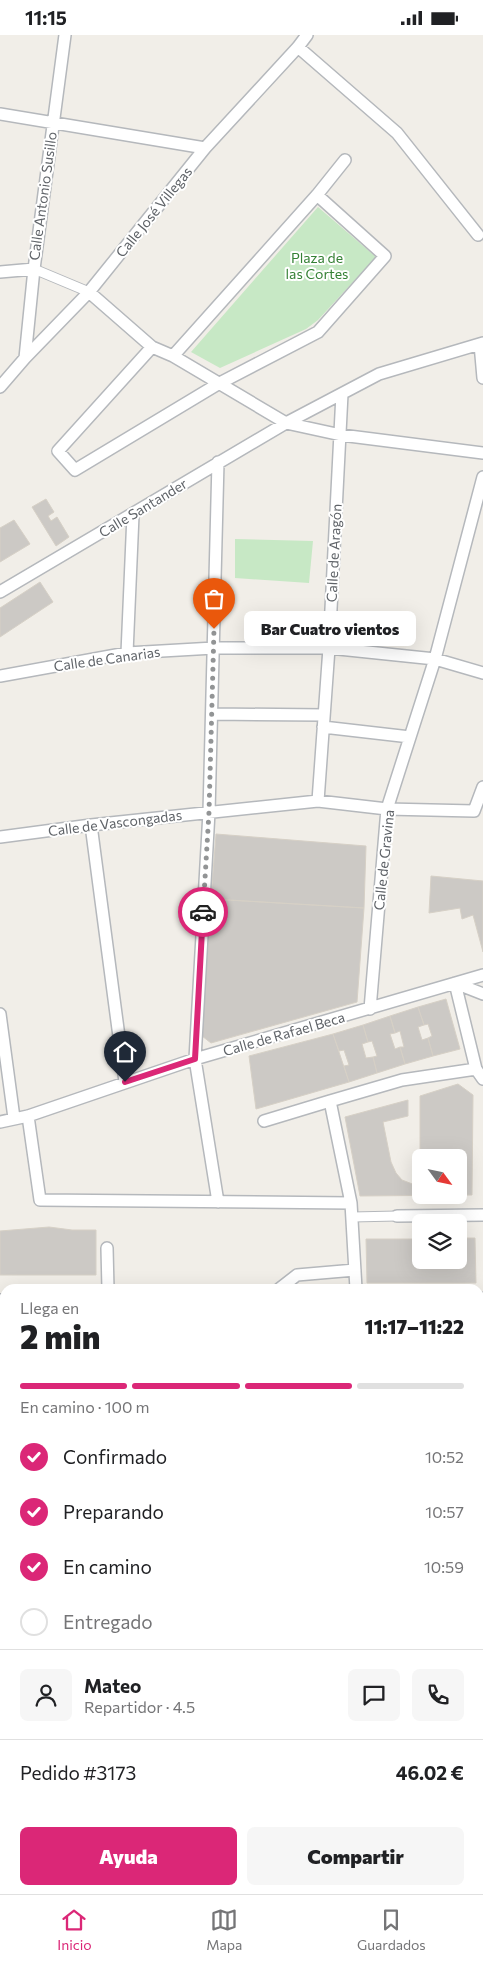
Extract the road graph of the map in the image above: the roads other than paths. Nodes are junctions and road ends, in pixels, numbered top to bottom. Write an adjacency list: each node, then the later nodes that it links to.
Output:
1 (65, 35): 5 (street, Calle Antonio Susillo)
2 (306, 35): 3 (street, Calle José Villegas)
3 (298, 47): 6 (street, Calle José Villegas); 9 (street)
4 (0, 115): 5 (street)
5 (53, 123): 6 (street); 10 (street, Calle Antonio Susillo)
6 (205, 148): 12 (street, Calle José Villegas)
7 (346, 160): 8 (street)
8 (317, 195): 15 (street); 18 (street)
9 (478, 235)
10 (34, 269): 11 (street); 12 (street); 16 (street, Calle Antonio Susillo)
11 (0, 272)
12 (89, 292): 14 (street); 16 (street, Calle José Villegas)
13 (482, 343): 17 (street); 20 (street, Calle Santander)
14 (152, 347): 15 (street); 18 (street)
15 (173, 356): 18 (street)
16 (25, 358): 19 (street, Calle José Villegas)
17 (483, 379)
18 (218, 384): 21 (street)
19 (0, 387)
20 (342, 394): 21 (street, Calle Santander); 22 (street, Calle de Aragón)
21 (286, 423): 22 (street); 24 (street, Calle Santander)
22 (341, 435): 23 (street); 29 (street, Calle de Aragón)
23 (483, 453)
24 (218, 462): 26 (street, Calle Santander); 28 (street)
25 (483, 477): 31 (street, Calle de Gravina)
26 (133, 515): 27 (street, Calle Santander); 30 (street)
27 (0, 592)
28 (214, 647): 29 (street, Calle de Canarias); 30 (street, Calle de Canarias); 34 (street)
29 (329, 648): 31 (street, Calle de Canarias); 35 (street, Calle de Aragón)
30 (127, 653): 33 (street, Calle de Canarias)
31 (435, 659): 32 (street, Calle de Canarias); 36 (street, Calle de Gravina)
32 (483, 673)
33 (0, 676)
34 (212, 714): 35 (street); 40 (street)
35 (324, 721): 36 (street); 38 (street, Calle de Aragón)
36 (410, 737): 39 (street, Calle de Gravina)
37 (483, 787): 39 (street, Calle de Vascongadas)
38 (318, 801): 39 (street, Calle de Vascongadas); 40 (street, Calle de Vascongadas)
39 (387, 809): 46 (street, Calle de Gravina)
40 (209, 812): 41 (street, Calle de Vascongadas); 48 (street)
41 (92, 825): 42 (street, Calle de Vascongadas); 50 (street)
42 (0, 837)
43 (483, 975): 44 (street, Calle de Rafael Beca)
44 (455, 983): 45 (street); 46 (street, Calle de Rafael Beca); 49 (street)
45 (483, 994)
46 (370, 1009): 48 (street, Calle de Rafael Beca)
47 (0, 1014): 53 (street)
48 (195, 1059): 50 (street, Calle de Rafael Beca); 56 (street)
49 (480, 1074): 51 (street)
50 (125, 1082): 52 (street, Calle de Rafael Beca)
51 (330, 1101): 54 (street); 57 (street)
52 (28, 1116): 53 (street, Calle de Rafael Beca); 56 (street)
53 (14, 1118): 55 (street, Calle de Rafael Beca)
54 (264, 1121)
55 (0, 1122)
56 (218, 1202): 57 (street)
57 (351, 1203): 60 (street)
58 (483, 1215): 59 (street)
59 (397, 1216): 60 (street)
60 (352, 1217): 62 (street)
61 (107, 1248): 63 (street)
62 (355, 1270): 64 (street); 65 (street)
63 (108, 1284)
64 (285, 1284)
65 (356, 1284)

